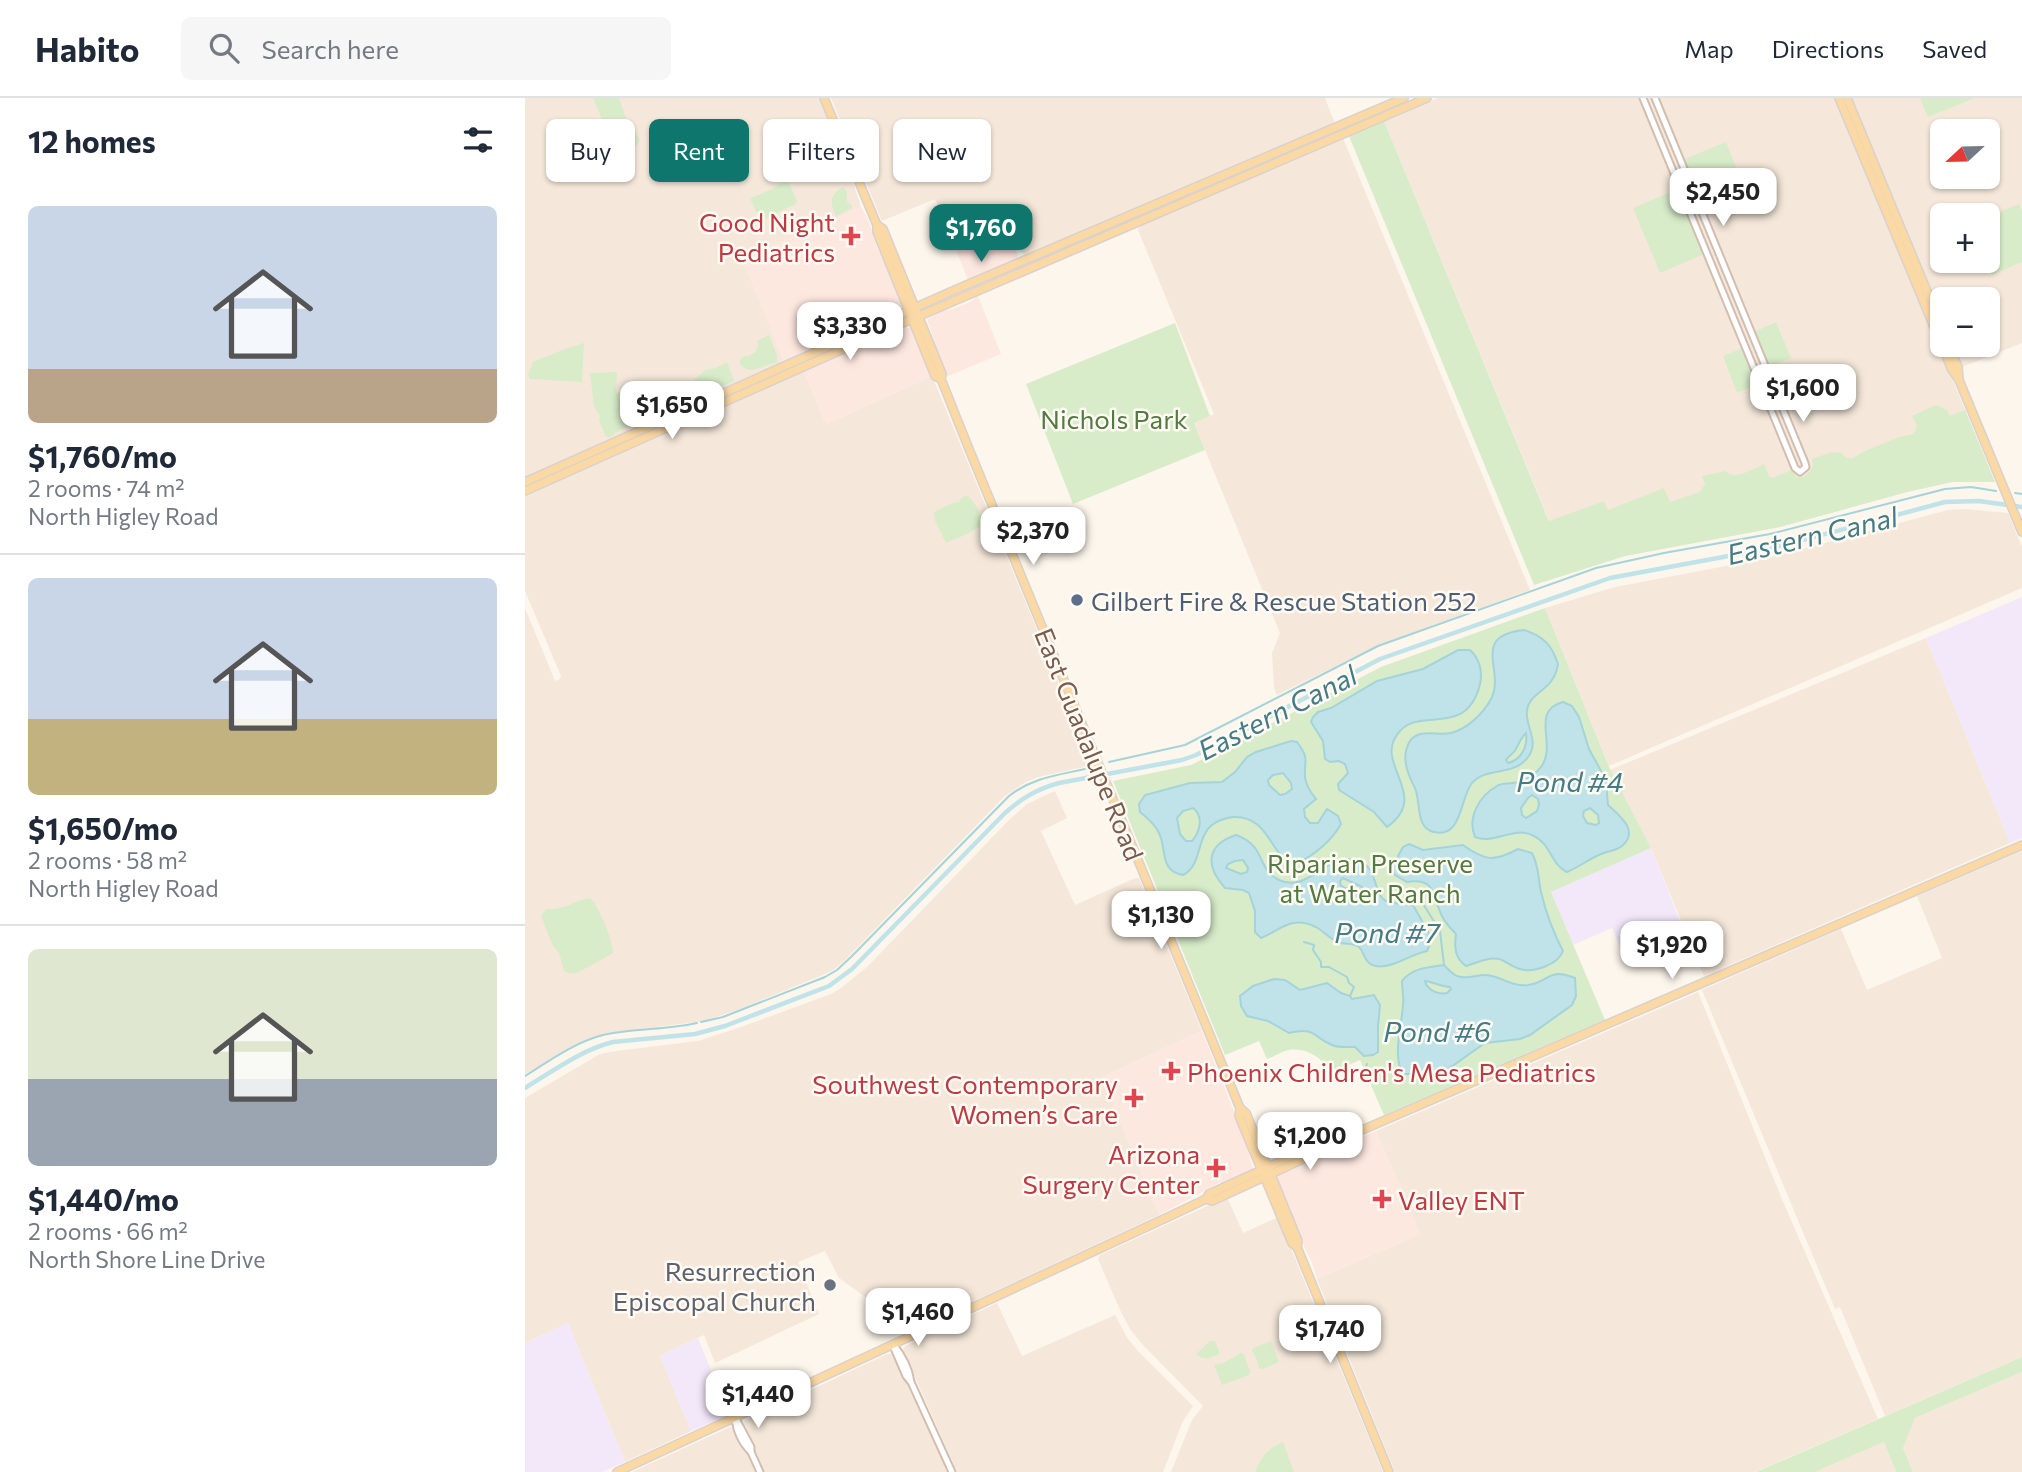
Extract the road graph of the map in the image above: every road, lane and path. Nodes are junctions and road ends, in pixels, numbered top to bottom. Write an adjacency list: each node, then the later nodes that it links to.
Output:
1 (824, 98): 9 (main road, East Guadalupe Road)
2 (1404, 98): 9 (main road)
3 (1427, 98): 10 (main road)
4 (1643, 98): 5 (street)
5 (1655, 98)
6 (1839, 98): 14 (main road)
7 (1847, 98): 8 (main road)
8 (1930, 299)
9 (912, 309): 10 (main road, East Guadalupe Road); 11 (main road)
10 (916, 318): 13 (main road); 20 (main road, East Guadalupe Road)
11 (803, 357): 13 (main road); 15 (main road)
12 (1954, 357): 14 (main road)
13 (806, 366): 16 (main road)
14 (1959, 380): 17 (main road)
15 (525, 482)
16 (525, 491)
17 (2022, 532)
18 (2022, 845): 19 (main road)
19 (1332, 1143): 20 (main road); 20 (main road)
20 (1266, 1171): 21 (main road); 26 (main road, East Guadalupe Road)
21 (894, 1344): 22 (main road); 25 (street)
22 (736, 1417): 23 (main road); 24 (street)
23 (617, 1472)
24 (760, 1472)
25 (953, 1472)
26 (1389, 1472)

